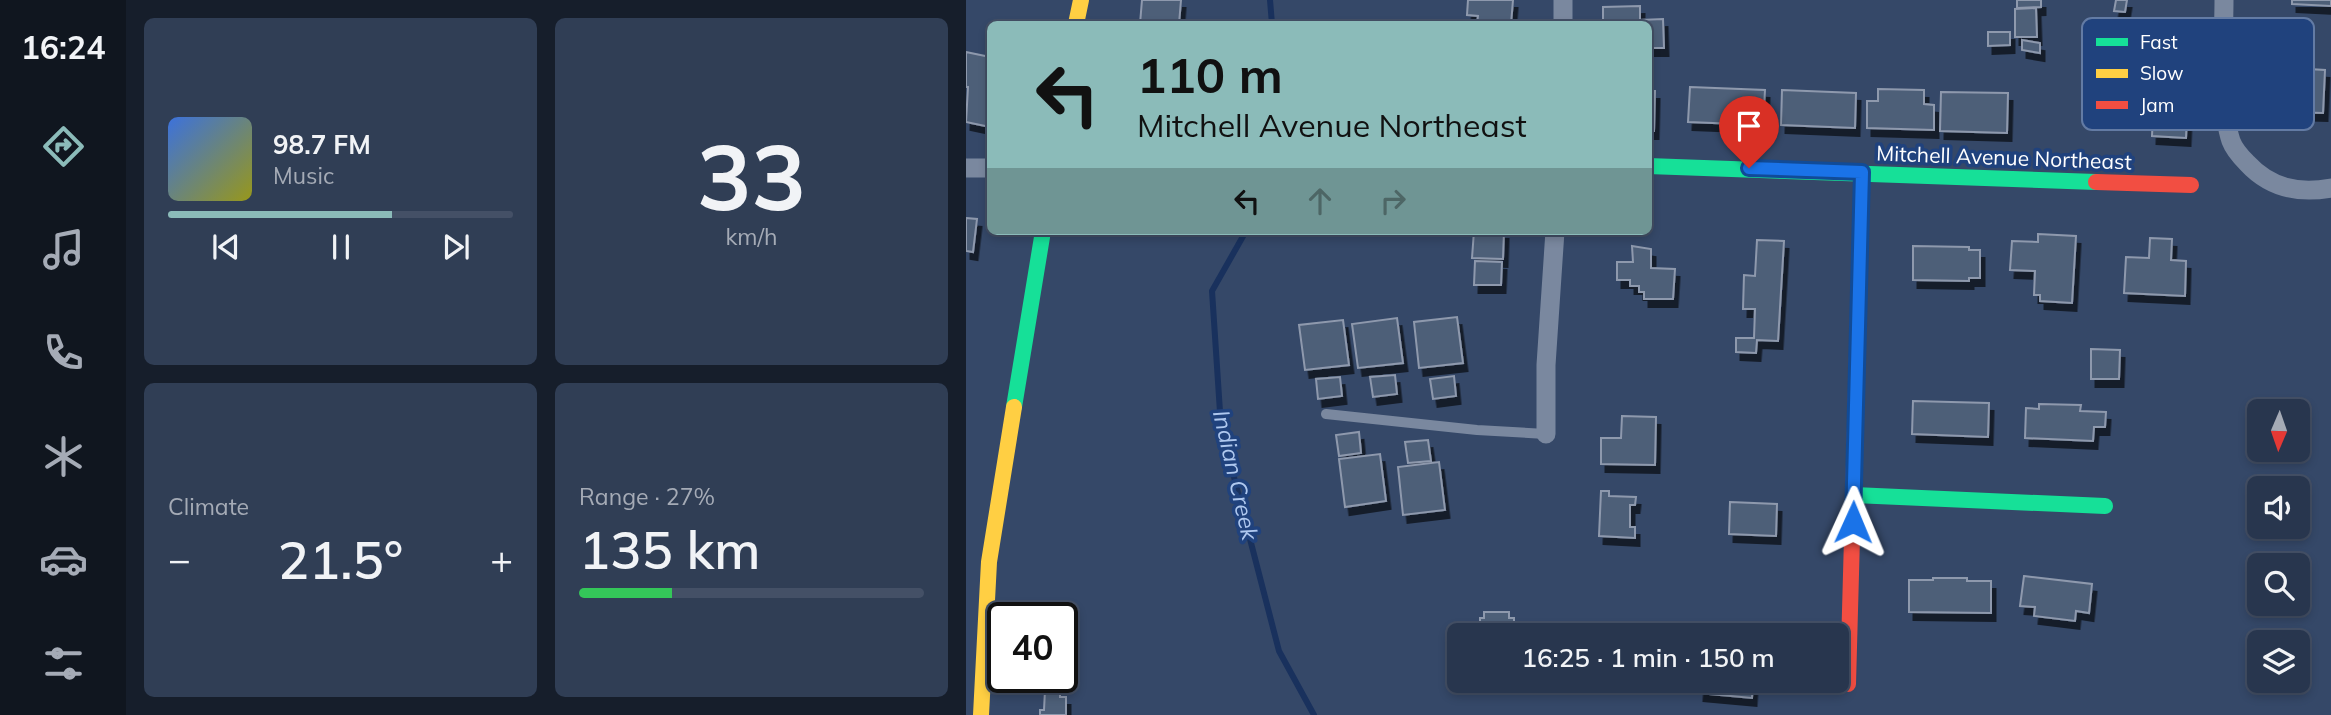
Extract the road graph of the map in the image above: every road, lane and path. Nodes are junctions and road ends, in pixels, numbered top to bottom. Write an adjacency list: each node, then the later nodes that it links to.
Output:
1 (1081, 0): 5 (street)
2 (1563, 0): 6 (street)
3 (2224, 0): 4 (street)
4 (2224, 18)
5 (1077, 21)
6 (1563, 21)
7 (2230, 130): 13 (street)
8 (1652, 166): 11 (street, Mitchell Avenue Northeast)
9 (966, 168): 10 (street)
10 (987, 168)
11 (1862, 172): 12 (street, Mitchell Avenue Northeast); 18 (street)
12 (2191, 185)
13 (2331, 188)
14 (1042, 235): 21 (street)
15 (1555, 235): 17 (street)
16 (1326, 414): 17 (lane)
17 (1546, 434)
18 (1854, 495): 19 (street); 20 (street)
19 (2105, 506)
20 (1849, 652)
21 (981, 715)

